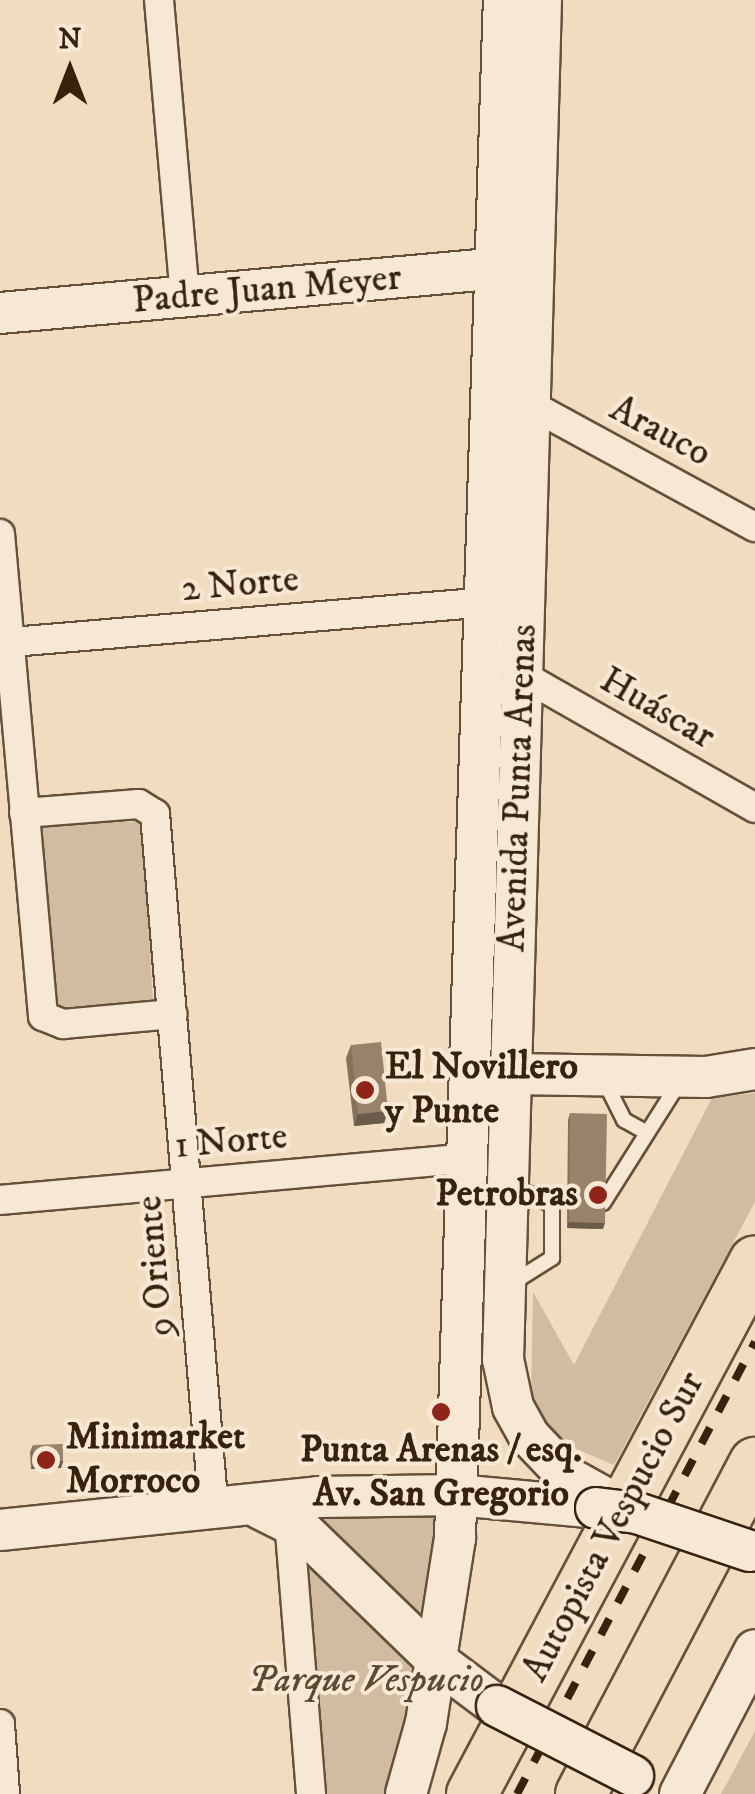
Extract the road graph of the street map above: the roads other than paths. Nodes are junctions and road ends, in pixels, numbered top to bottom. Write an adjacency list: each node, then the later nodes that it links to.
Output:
1 (159, 0): 5 (street)
2 (504, 0): 4 (main road, Avenida Punta Arenas)
3 (541, 0): 4 (main road, Avenida Punta Arenas)
4 (515, 267): 5 (main road, Padre Juan Meyer); 7 (main road, Avenida Punta Arenas); 10 (main road, Avenida Punta Arenas)
5 (185, 298): 6 (main road, Padre Juan Meyer)
6 (0, 313)
7 (529, 404): 8 (street, Arauco); 12 (main road, Avenida Punta Arenas)
8 (755, 527)
9 (0, 534): 11 (street)
10 (487, 602): 11 (street, 2 Norte); 20 (main road, Avenida Punta Arenas)
11 (5, 643): 14 (street)
12 (522, 675): 13 (street, Huáscar); 17 (main road, Avenida Punta Arenas)
13 (755, 808)
14 (24, 813): 15 (street, 9 Oriente); 15 (street)
15 (173, 1014): 23 (street, 9 Oriente)
16 (755, 1068): 19 (main road)
17 (511, 1074): 18 (main road); 20 (main road); 24 (main road, Avenida Punta Arenas)
18 (602, 1075): 19 (main road); 21 (lane)
19 (682, 1076): 21 (lane)
20 (470, 1104): 22 (main road, Avenida Punta Arenas)
21 (646, 1132): 26 (lane)
22 (468, 1158): 23 (street, 1 Norte); 30 (main road, Avenida Punta Arenas)
23 (187, 1184): 25 (street, 1 Norte); 32 (street, 9 Oriente)
24 (507, 1184): 28 (main road, Avenida Punta Arenas); 28 (lane)
25 (0, 1200)
26 (603, 1203)
27 (755, 1261): 45 (highway, Autopista Vespucio Sur)
28 (504, 1288): 31 (main road, Avenida Punta Arenas)
29 (755, 1463): 39 (highway)
30 (457, 1495): 31 (main road); 33 (main road); 37 (main road, Avenida Punta Arenas)
31 (599, 1502): 35 (main road, Avenida Punta Arenas, bridge)
32 (214, 1512): 33 (main road); 34 (main road)
33 (274, 1514): 37 (main road); 43 (street)
34 (0, 1530)
35 (752, 1552)
36 (755, 1650): 40 (main road)
37 (437, 1661): 39 (main road, bridge); 44 (main road, Avenida Punta Arenas)
38 (0, 1724): 42 (street)
39 (585, 1775): 41 (main road)
40 (686, 1782): 41 (main road)
41 (622, 1785)
42 (6, 1794)
43 (311, 1794)
44 (406, 1794)
45 (472, 1794)

